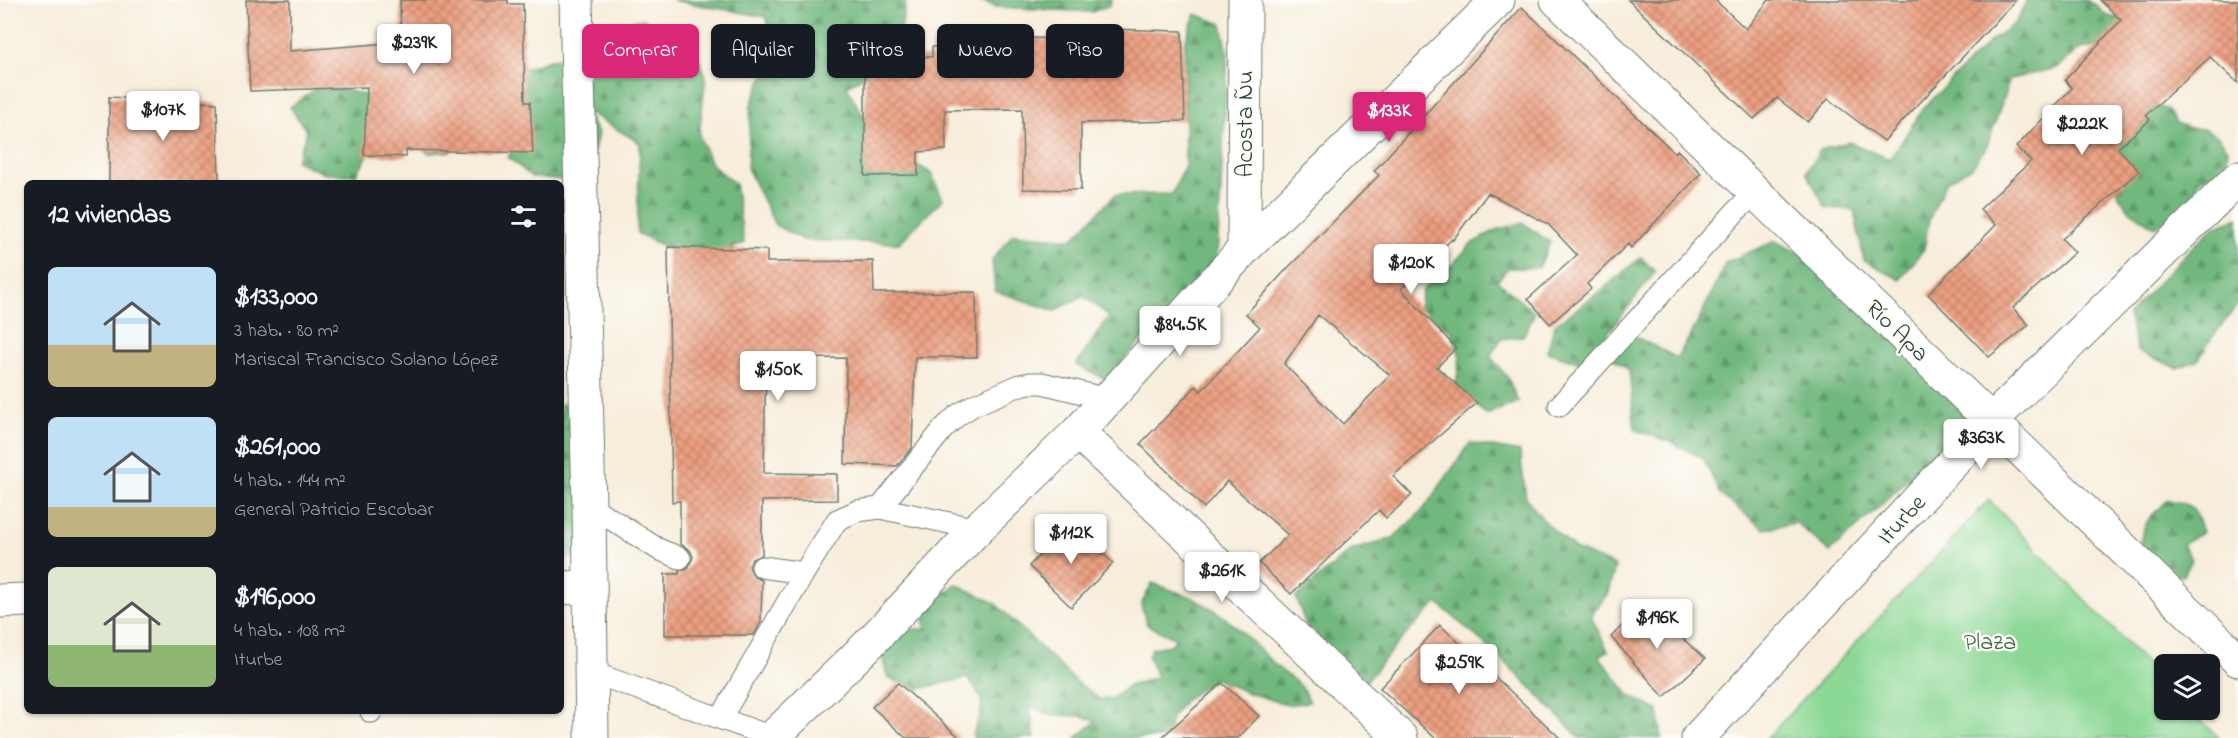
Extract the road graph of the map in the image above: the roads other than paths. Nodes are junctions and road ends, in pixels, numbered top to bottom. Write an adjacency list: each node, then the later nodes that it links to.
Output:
1 (576, 0): 12 (street)
2 (1245, 0): 7 (street, Acosta Ñu)
3 (1498, 0): 7 (street)
4 (1557, 0): 6 (street, Río Apa)
5 (2238, 178): 10 (street, Iturbe)
6 (1757, 193): 9 (lane); 10 (street, Río Apa)
7 (1244, 249): 8 (street)
8 (1107, 399): 11 (street); 13 (lane)
9 (1559, 406)
10 (1992, 420): 21 (street, Río Apa); 27 (street, Iturbe)
11 (1078, 432): 14 (street); 26 (street)
12 (589, 506): 15 (lane); 18 (street)
13 (880, 508): 14 (lane); 17 (lane)
14 (977, 529): 24 (street)
15 (680, 558)
16 (762, 567): 17 (lane)
17 (804, 573): 23 (lane)
18 (576, 587): 22 (street)
19 (24, 600): 20 (street)
20 (0, 601)
21 (2238, 660)
22 (591, 672): 23 (lane); 25 (street)
23 (721, 718): 24 (lane)
24 (772, 737)
25 (592, 738)
26 (1401, 738)
27 (1698, 738)

